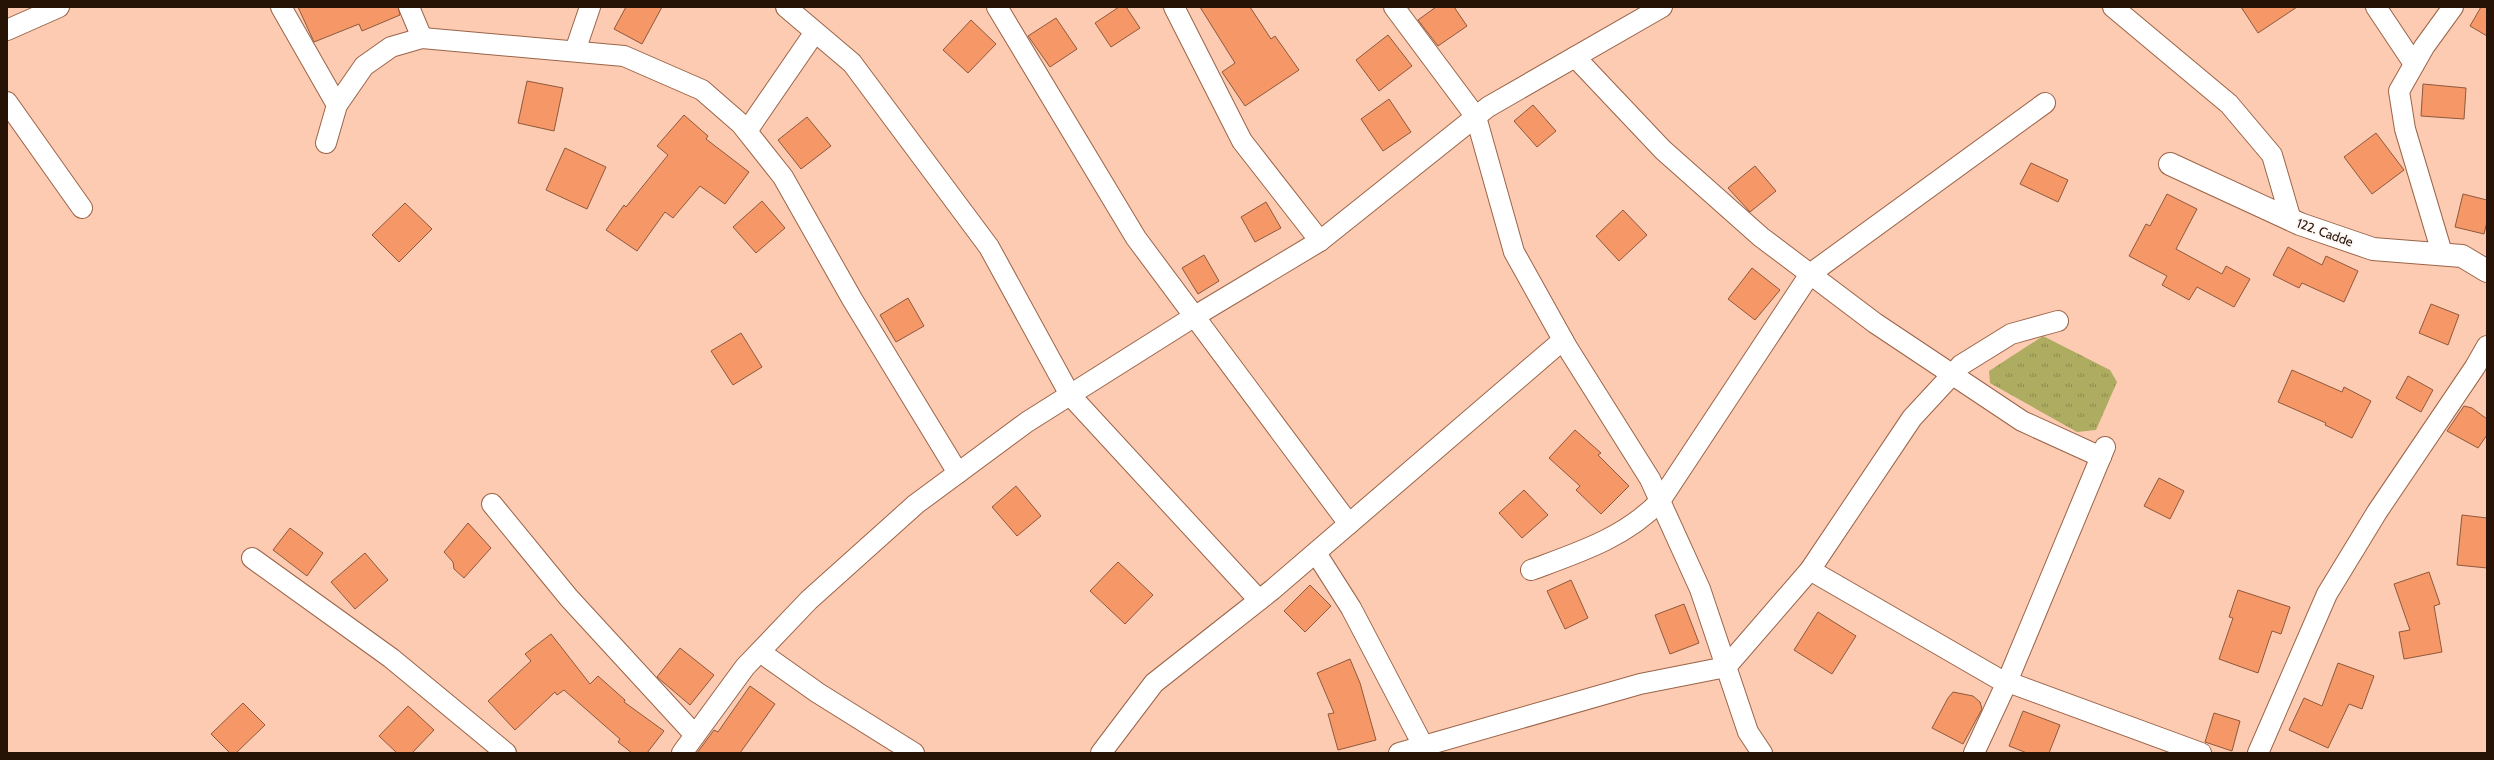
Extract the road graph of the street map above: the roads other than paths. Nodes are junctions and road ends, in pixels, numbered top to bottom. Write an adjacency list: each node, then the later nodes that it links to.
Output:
1 (59, 7): 13 (street)
2 (281, 7): 21 (street)
3 (409, 7): 15 (street)
4 (590, 7): 16 (street)
5 (786, 7): 14 (street)
6 (997, 7): 32 (street)
7 (1174, 7): 28 (street)
8 (1394, 7): 22 (street)
9 (1662, 7): 17 (street)
10 (2113, 7): 27 (street)
11 (2376, 7): 18 (street)
12 (2453, 7): 18 (street)
13 (7, 30)
14 (815, 32): 23 (street); 37 (street)
15 (422, 38): 16 (street); 21 (street)
16 (575, 51): 23 (street)
17 (1576, 57): 22 (street); 31 (street)
18 (2414, 64): 29 (street)
19 (7, 102): 26 (street)
20 (2045, 103): 31 (street)
21 (337, 104): 24 (street)
22 (1476, 117): 28 (street); 34 (street)
23 (747, 131): 38 (street)
24 (326, 142)
25 (2170, 164): 27 (street, 122. Cadde)
26 (82, 208)
27 (2291, 220): 29 (street, 122. Cadde)
28 (1320, 241): 32 (street)
29 (2442, 253): 30 (street, 122. Cadde)
30 (2487, 271)
31 (1810, 274): 36 (street); 39 (street)
32 (1195, 316): 37 (street); 41 (street)
33 (2058, 320): 36 (street)
34 (1563, 340): 39 (street); 41 (street)
35 (2487, 346): 60 (street)
36 (1953, 374): 45 (street); 49 (street)
37 (1070, 395): 38 (street); 46 (street)
38 (958, 473): 47 (street)
39 (1660, 501): 44 (street); 48 (street)
40 (492, 504): 50 (street)
41 (1349, 524): 42 (street)
42 (1316, 552): 46 (street); 51 (street)
43 (252, 558): 52 (street)
44 (1531, 570)
45 (1810, 570): 48 (street); 49 (street)
46 (1259, 600): 55 (street)
47 (760, 652): 50 (street); 54 (street)
48 (1726, 667): 51 (street); 57 (street)
49 (2007, 682): 58 (street); 59 (street)
50 (695, 735): 53 (street)
51 (1425, 750): 56 (street)
52 (506, 753)
53 (682, 753)
54 (914, 753)
55 (1101, 753)
56 (1399, 753)
57 (1762, 753)
58 (1974, 753)
59 (2201, 753)
60 (2258, 753)

